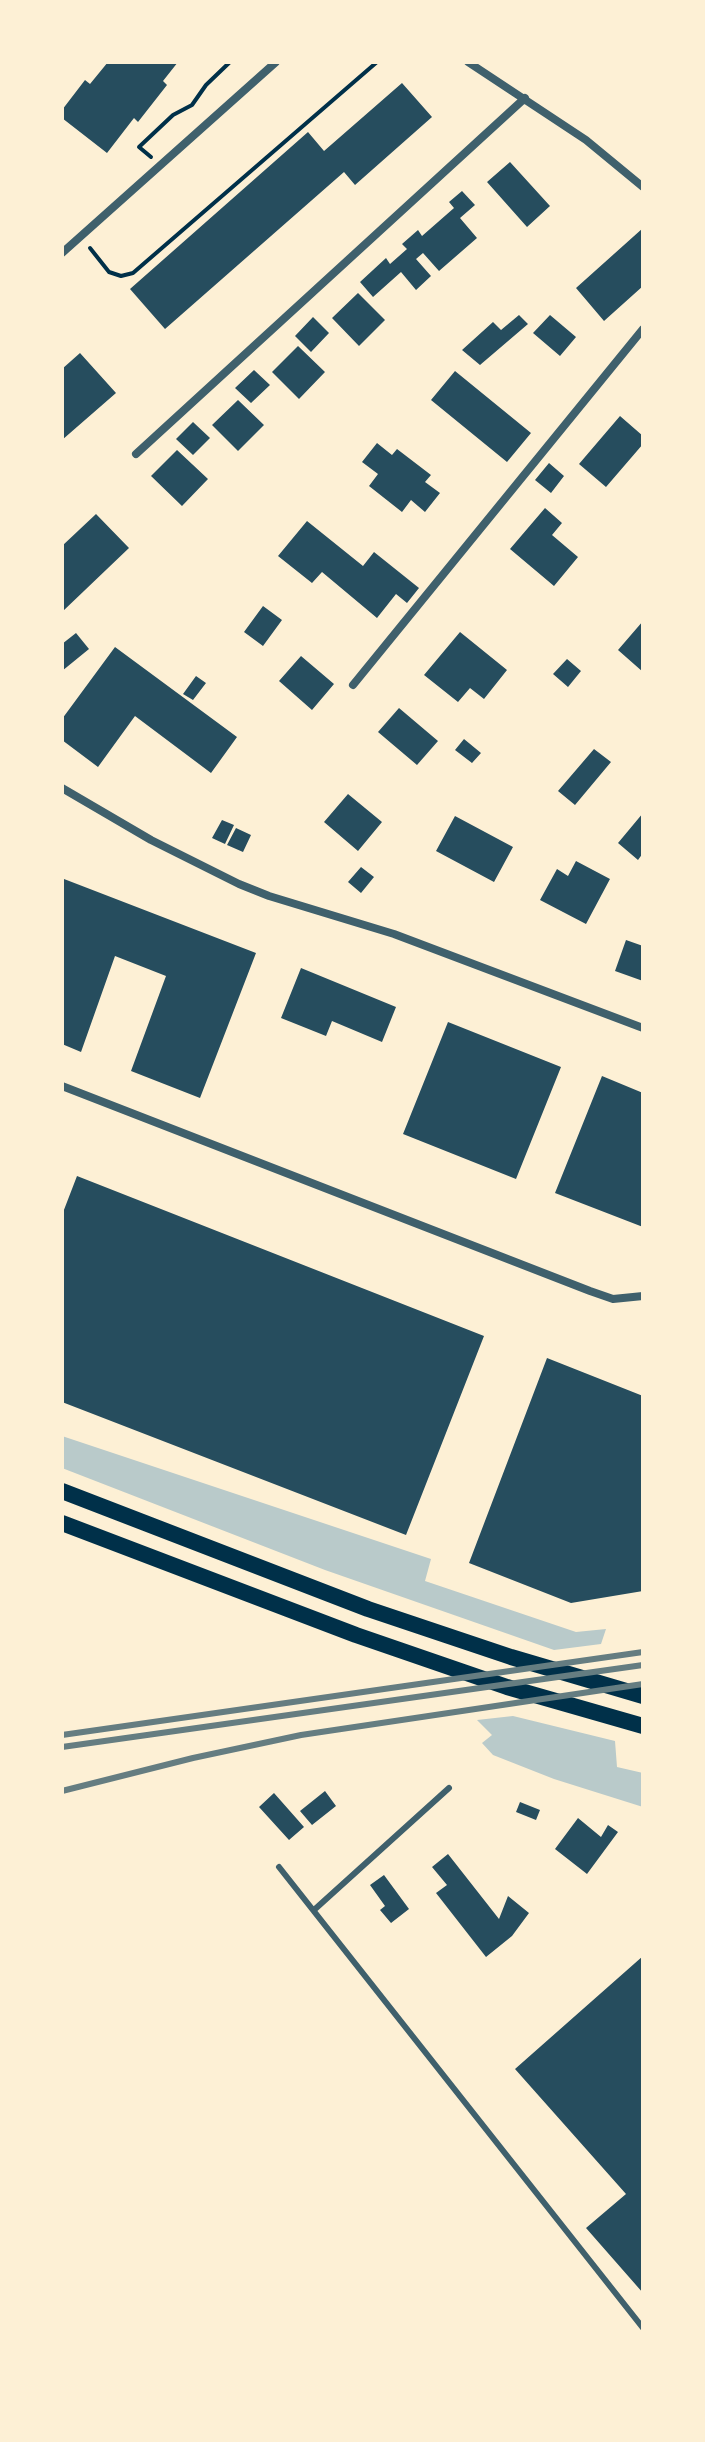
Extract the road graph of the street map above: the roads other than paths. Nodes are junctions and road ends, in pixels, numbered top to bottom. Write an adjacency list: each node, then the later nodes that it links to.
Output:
1 (276, 62): 5 (street)
2 (468, 62): 3 (street)
3 (525, 98): 4 (street); 7 (street)
4 (643, 187)
5 (62, 253)
6 (643, 329): 8 (street)
7 (136, 454)
8 (353, 685)
9 (62, 788): 10 (street)
10 (643, 1028)
11 (62, 1086): 12 (street)
12 (643, 1296)
13 (62, 1491): 15 (main road)
14 (62, 1523): 16 (main road)
15 (643, 1696)
16 (643, 1726)
17 (449, 1788): 19 (lane)
18 (279, 1867): 19 (lane)
19 (314, 1910): 20 (lane)
20 (643, 2328)

